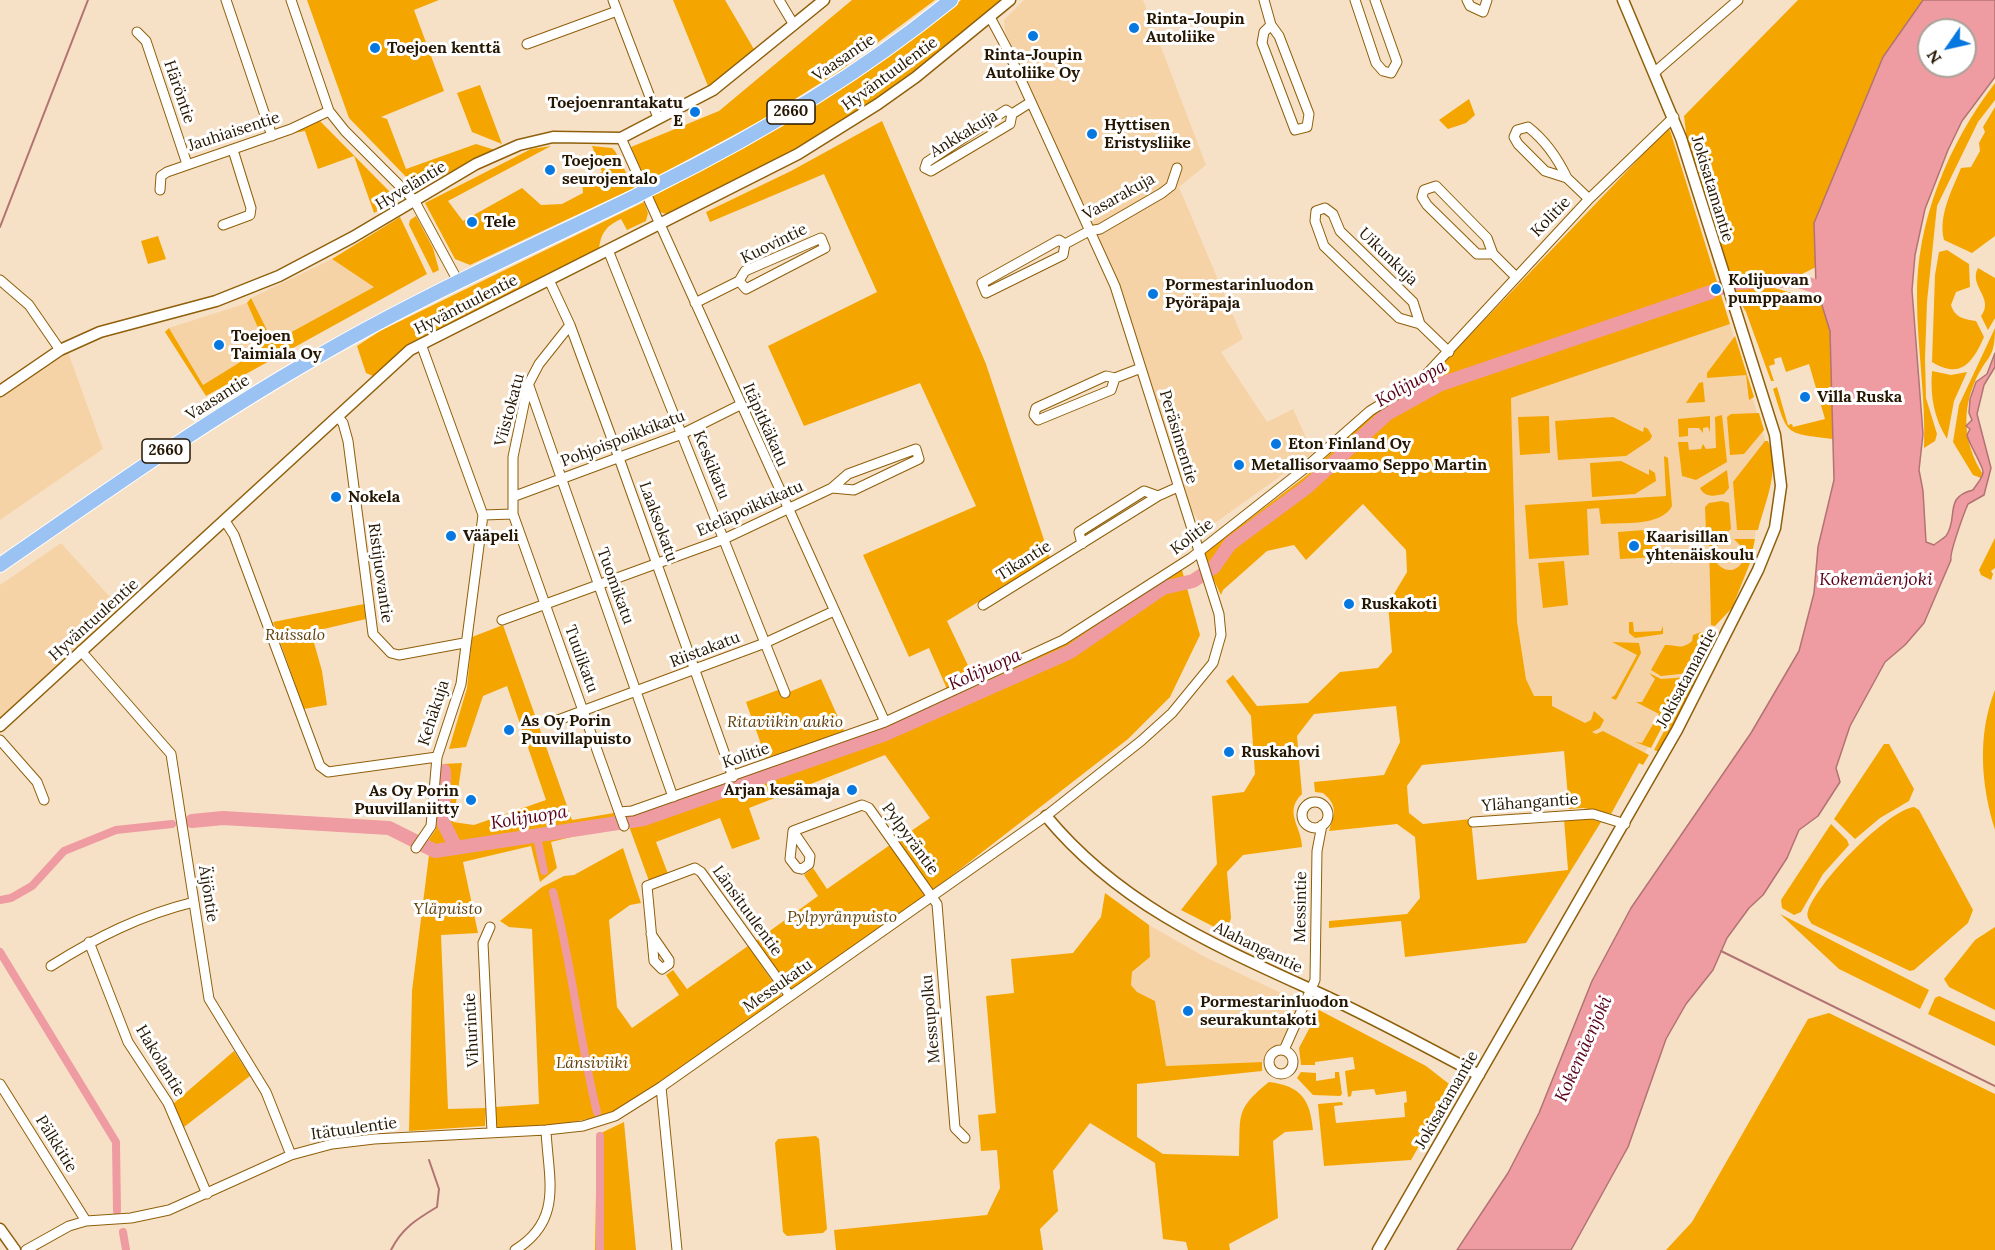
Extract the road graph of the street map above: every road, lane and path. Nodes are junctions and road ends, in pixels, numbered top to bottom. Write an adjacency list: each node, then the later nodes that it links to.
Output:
1 (226, 0): 27 (street)
2 (291, 0): 23 (street)
3 (613, 0): 15 (street)
4 (779, 0): 17 (street)
5 (824, 0): 17 (street, Hyveläntie)
6 (951, 0): 46 (main road, Vaasantie / 2660, bridge)
7 (1010, 0): 16 (street, Hyväntuulentie)
8 (1264, 0): 18 (street)
9 (1355, 0): 10 (street)
10 (1375, 0)
11 (1467, 0): 12 (street)
12 (1487, 0)
13 (1738, 0): 21 (street)
14 (1623, 1): 21 (street, Jokisatamantie)
15 (617, 10): 20 (street); 26 (street)
16 (990, 17): 22 (street, Peräsimentie); 36 (street, Hyväntuulentie)
17 (794, 25): 26 (street, Hyveläntie)
18 (1271, 26): 18 (street)
19 (137, 32): 30 (street, Häröntie)
20 (527, 44)
21 (1655, 72): 25 (street, Jokisatamantie)
22 (1031, 102): 24 (street, Ankkakuja); 38 (street, Peräsimentie)
23 (329, 111): 27 (street, Jauhiaisentie); 35 (street)
24 (1012, 114): 24 (street, Ankkakuja)
25 (1674, 117): 34 (street, Kolitie); 96 (street, Jokisatamantie)
26 (658, 118): 28 (street, Hyveläntie)
27 (272, 136): 29 (street, Jauhiaisentie)
28 (621, 138): 35 (street, Hyveläntie); 36 (street, Itäpitkäkatu)
29 (233, 150): 30 (street, Jauhiaisentie); 37 (street)
30 (188, 164): 33 (street, Jauhiaisentie)
31 (1177, 168): 38 (street, Vasarakuja)
32 (1567, 178): 32 (street); 34 (street)
33 (160, 190)
34 (1589, 199): 42 (street, Kolitie)
35 (414, 200): 46 (street); 51 (street, Hyveläntie)
36 (658, 224): 40 (street, Hyväntuulentie); 47 (street, Itäpitkäkatu)
37 (224, 225)
38 (1089, 231): 39 (street, Vasarakuja); 53 (street, Peräsimentie)
39 (1065, 244): 39 (street, Vasarakuja)
40 (608, 250): 44 (street, Hyväntuulentie); 59 (street, Keskikatu)
41 (1493, 254): 41 (street); 42 (street)
42 (1515, 276): 52 (street, Kolitie)
43 (0, 280): 51 (street)
44 (549, 280): 49 (street, Laaksokatu); 50 (street, Hyväntuulentie)
45 (739, 281): 45 (street, Kuovintie); 47 (street, Kuovintie)
46 (459, 283): 72 (main road, Vaasantie / 2660)
47 (695, 303): 57 (street, Itäpitkäkatu)
48 (1420, 324): 48 (street, Uikunkuja); 52 (street, Uikunkuja)
49 (570, 325): 55 (street, Viistokatu); 60 (street, Laaksokatu)
50 (421, 344): 58 (street, Hyväntuulentie); 67 (street, Kehäkuja)
51 (60, 350): 56 (street, Hyveläntie)
52 (1449, 352): 70 (street, Kolitie)
53 (1141, 368): 54 (street); 62 (street, Peräsimentie)
54 (1115, 378): 54 (street)
55 (528, 385): 61 (street, Tuomikatu); 64 (street, Viistokatu)
56 (0, 391)
57 (740, 405): 59 (street, Pohjoispoikkikatu); 65 (street, Itäpitkäkatu)
58 (338, 417): 68 (street, Hyväntuulentie); 78 (street, Ristijuovantie)
59 (681, 434): 60 (street, Pohjoispoikkikatu); 69 (street, Keskikatu)
60 (619, 458): 61 (street, Pohjoispoikkikatu); 71 (street, Laaksokatu)
61 (562, 479): 64 (street, Pohjoispoikkikatu); 73 (street, Tuomikatu)
62 (1178, 487): 70 (street, Peräsimentie); 75 (street, Tikantie)
63 (832, 488): 63 (street, Eteläpoikkikatu); 65 (street, Eteläpoikkikatu)
64 (515, 496): 66 (street, Viistokatu)
65 (787, 510): 69 (street, Eteläpoikkikatu); 76 (street, Itäpitkäkatu)
66 (513, 514): 67 (street); 74 (street, Tuulikatu)
67 (483, 515): 78 (street, Kehäkuja)
68 (225, 521): 80 (street, Hyväntuulentie); 89 (street, Kehäkuja)
69 (724, 539): 71 (street, Eteläpoikkikatu); 79 (street, Keskikatu)
70 (1199, 556): 85 (street, Kolitie); 94 (street, Peräsimentie)
71 (657, 564): 73 (street, Eteläpoikkikatu); 81 (street, Laaksokatu)
72 (0, 565)
73 (599, 585): 74 (street, Eteläpoikkikatu); 82 (street, Tuomikatu)
74 (545, 605): 77 (street, Eteläpoikkikatu); 84 (street, Tuulikatu)
75 (983, 605)
76 (834, 610): 79 (street, Riistakatu); 85 (street, Itäpitkäkatu)
77 (502, 620)
78 (464, 643): 89 (street, Kehäkuja)
79 (765, 643): 81 (street, Riistakatu); 83 (street, Keskikatu)
80 (81, 651): 87 (street, Hyväntuulentie); 102 (street, Äijöntie)
81 (695, 670): 82 (street, Riistakatu); 90 (street, Laaksokatu)
82 (637, 691): 84 (street, Riistakatu); 91 (street, Tuomikatu)
83 (785, 693)
84 (583, 711): 86 (street, Riistakatu); 93 (street, Tuulikatu)
85 (885, 722): 90 (street, Kolitie)
86 (550, 723)
87 (0, 726)
88 (0, 740): 92 (street)
89 (437, 757): 100 (street)
90 (733, 777): 91 (street, Kolitie)
91 (673, 797): 93 (street, Kolitie)
92 (44, 800)
93 (619, 814): 98 (street, Tuulikatu)
94 (1046, 816): 101 (street, Messukatu); 107 (street, Alahangantie)
95 (1473, 822): 96 (street, Ylähangantie)
96 (1625, 824): 110 (street, Jokisatamantie)
97 (1322, 825): 107 (street, Messintie)
98 (624, 826)
99 (793, 831): 101 (street, Pylpyräntie)
100 (416, 848)
101 (932, 896): 108 (street, Messukatu); 115 (street, Messupolku)
102 (194, 902): 105 (street); 116 (street, Äijöntie)
103 (490, 927): 114 (street, Vihurintie)
104 (651, 934): 108 (street, Länsituulentie)
105 (89, 942): 106 (street); 117 (street, Hakolantie)
106 (51, 966)
107 (1312, 990): 109 (street); 110 (street, Alahangantie)
108 (790, 996): 112 (street, Messukatu)
109 (1284, 1050)
110 (1479, 1075): 124 (street, Jokisatamantie)
111 (0, 1084): 118 (street, Pälkkitie)
112 (661, 1087): 113 (street, Itätuulentie); 123 (street)
113 (546, 1130): 114 (street, Itätuulentie); 122 (street)
114 (492, 1132): 116 (street, Itätuulentie)
115 (965, 1138)
116 (291, 1155): 117 (street, Itätuulentie)
117 (207, 1194): 118 (street, Itätuulentie)
118 (86, 1221): 121 (street, Itätuulentie)
119 (0, 1229): 120 (street)
120 (15, 1250)
121 (26, 1250)
122 (514, 1250)
123 (677, 1250)
124 (1378, 1250)

